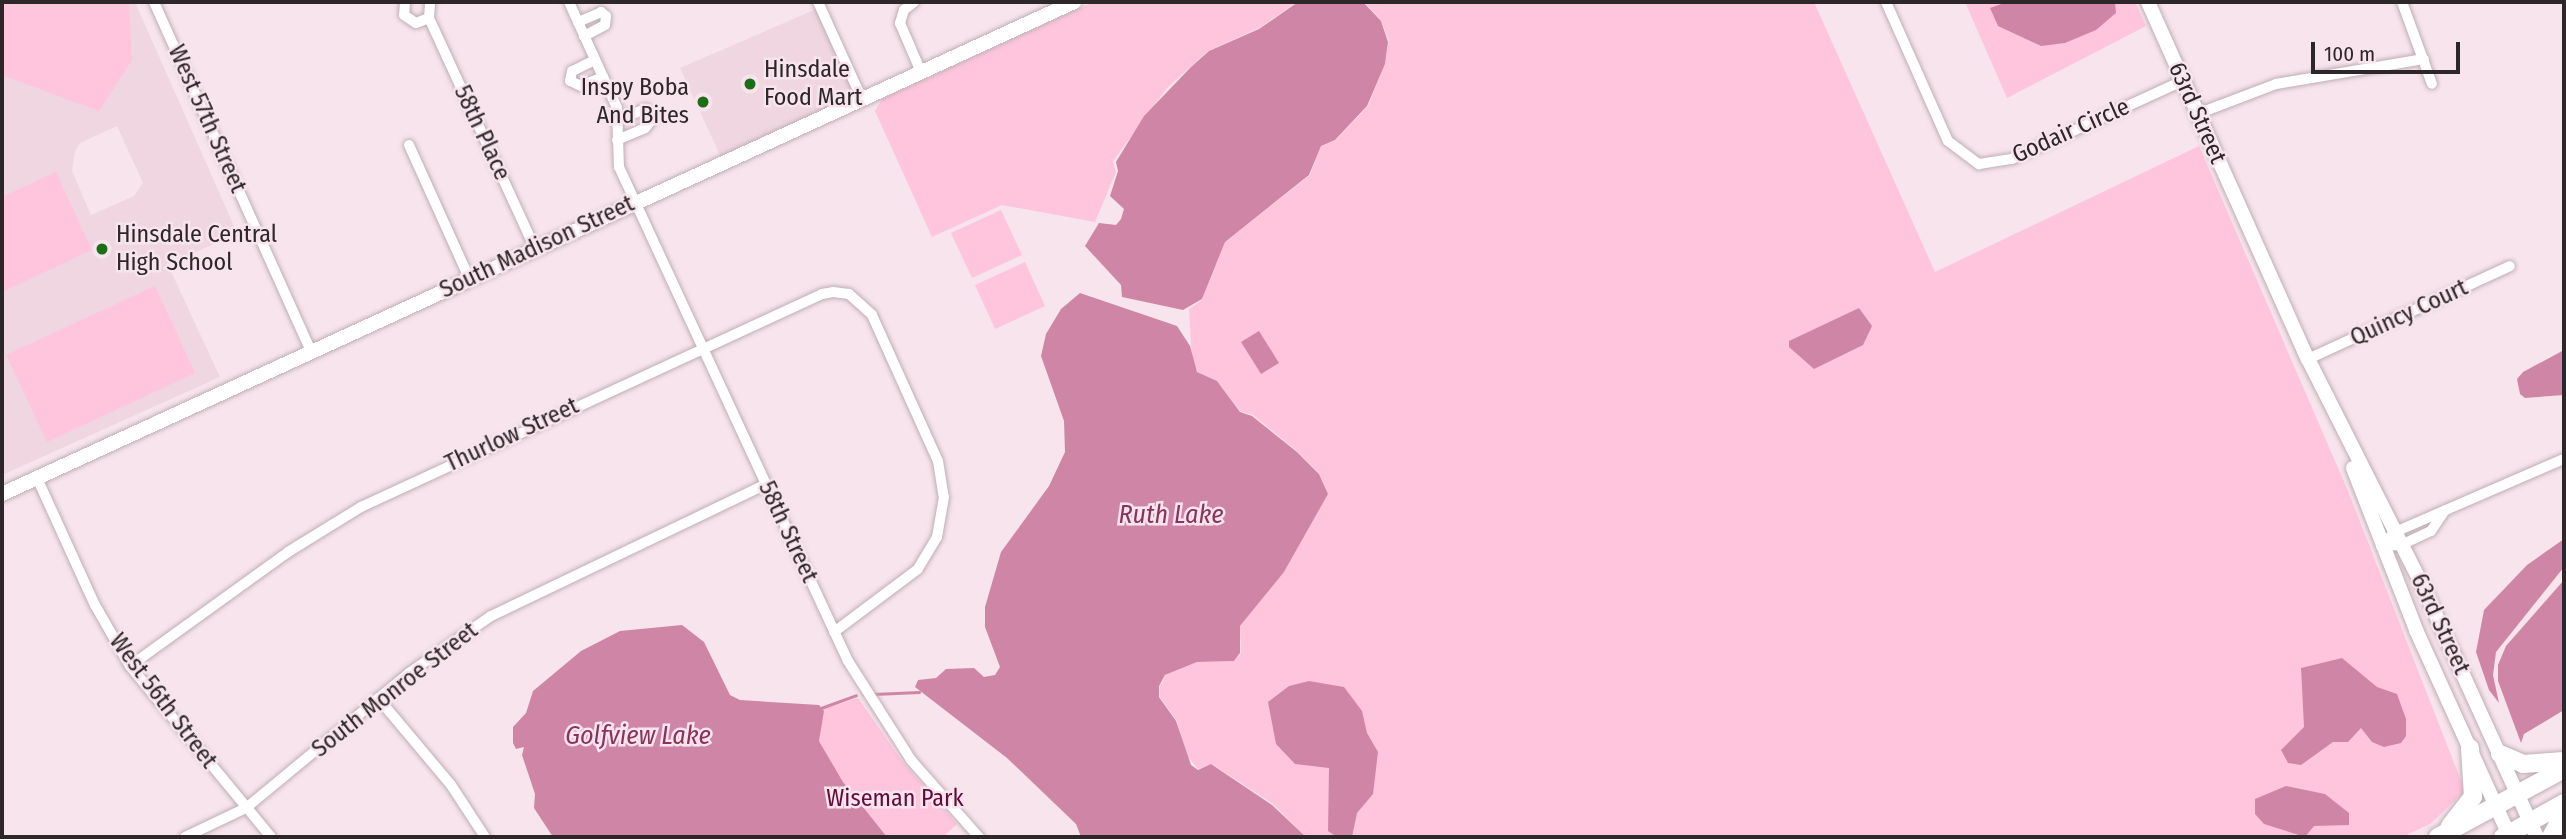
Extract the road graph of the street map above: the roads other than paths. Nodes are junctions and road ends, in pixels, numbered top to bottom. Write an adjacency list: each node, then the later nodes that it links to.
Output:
1 (154, 2): 30 (street, West 57th Street)
2 (405, 2): 11 (street)
3 (430, 2): 11 (street, 58th Place)
4 (569, 2): 12 (street)
5 (818, 2): 20 (street)
6 (914, 2): 16 (street)
7 (1074, 2): 16 (street, South Madison Street)
8 (1886, 2): 18 (street, Godair Circle)
9 (2148, 2): 18 (street, 63rd Street)
10 (2402, 2): 14 (street)
11 (429, 18): 26 (street, 58th Place)
12 (578, 22): 13 (street); 13 (street)
13 (584, 36): 15 (street)
14 (2424, 59): 19 (street); 21 (street)
15 (595, 60): 17 (street); 17 (street)
16 (921, 72): 20 (street, South Madison Street)
17 (603, 76): 22 (street)
18 (2182, 81): 21 (street, 63rd Street)
19 (2432, 84)
20 (862, 99): 25 (street, South Madison Street)
21 (2197, 114): 31 (street, 63rd Street)
22 (619, 119): 23 (street, 58th Street); 23 (street)
23 (617, 140): 25 (street, 58th Street)
24 (410, 145): 28 (street)
25 (636, 201): 26 (street, South Madison Street); 29 (street, 58th Street)
26 (535, 248): 28 (street, South Madison Street)
27 (2510, 267): 31 (street, Quincy Court)
28 (469, 278): 30 (street, South Madison Street)
29 (704, 348): 35 (street, 58th Street); 39 (street, Thurlow Street); 40 (street, Thurlow Street)
30 (311, 351): 34 (street, South Madison Street)
31 (2308, 359): 32 (street, 63rd Street)
32 (2333, 414): 37 (street, 63rd Street); 38 (street, 63rd Street)
33 (2564, 459): 37 (street)
34 (37, 478): 36 (street, South Madison Street); 40 (street, West 56th Street)
35 (766, 484): 39 (street, 58th Street); 41 (street, South Monroe Street)
36 (2, 494)
37 (2398, 539): 38 (street); 43 (street, 63rd Street)
38 (2381, 546): 42 (street, 63rd Street)
39 (834, 632): 56 (street, 58th Street)
40 (130, 666): 49 (street, West 56th Street)
41 (378, 698): 49 (street, South Monroe Street); 55 (street)
42 (2470, 748): 48 (street, 63rd Street); 57 (highway)
43 (2500, 754): 44 (highway); 46 (street, 63rd Street)
44 (2564, 761)
45 (2564, 768): 46 (highway)
46 (2519, 796): 48 (highway); 51 (street, 63rd Street)
47 (2564, 803): 51 (highway)
48 (2496, 807): 52 (street, 63rd Street); 57 (highway)
49 (246, 808): 53 (street, South Monroe Street); 54 (street, West 56th Street)
50 (2564, 813): 58 (highway)
51 (2534, 830): 52 (highway)
52 (2507, 836)
53 (185, 837)
54 (271, 837)
55 (485, 837)
56 (979, 837)
57 (2439, 837)
58 (2551, 837)

